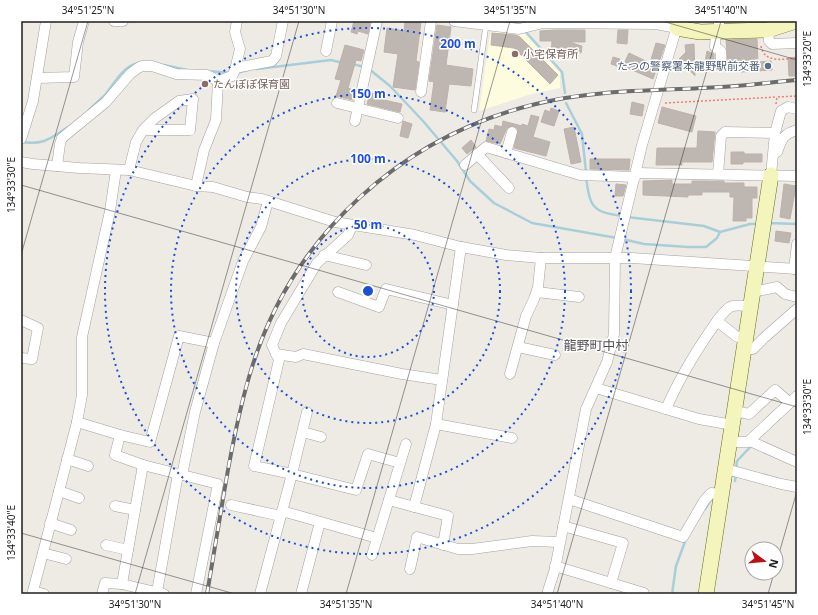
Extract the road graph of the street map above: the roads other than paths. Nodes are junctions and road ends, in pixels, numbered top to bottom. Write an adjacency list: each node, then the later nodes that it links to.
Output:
1 (46, 21): 20 (street)
2 (84, 21): 20 (street)
3 (114, 21): 4 (street)
4 (123, 21)
5 (237, 21): 19 (street)
6 (283, 21): 19 (street)
7 (332, 21): 17 (street)
8 (377, 21): 24 (street)
9 (431, 21): 22 (street)
10 (454, 21): 12 (street)
11 (796, 21): 15 (street)
12 (492, 24): 13 (street); 26 (lane)
13 (678, 25): 14 (street); 42 (street)
14 (718, 28): 15 (street); 18 (street)
15 (768, 30): 16 (street)
16 (797, 44)
17 (326, 51)
18 (721, 62)
19 (235, 68): 21 (street)
20 (37, 78): 33 (street)
21 (218, 81): 38 (street); 45 (street)
22 (421, 92)
23 (338, 103): 24 (street)
24 (358, 108): 27 (street); 28 (street)
25 (797, 109): 32 (street)
26 (474, 110)
27 (398, 118)
28 (355, 121)
29 (143, 130): 29 (street); 40 (street)
30 (797, 130): 43 (street)
31 (512, 132): 34 (street)
32 (775, 133): 41 (street); 43 (street)
33 (21, 139)
34 (506, 153): 35 (street); 42 (street)
35 (477, 154): 37 (street); 46 (street)
36 (21, 162): 38 (street)
37 (465, 165)
38 (57, 166): 39 (street)
39 (116, 170): 40 (street); 79 (street)
40 (129, 170): 45 (street)
41 (718, 174): 42 (street); 43 (street)
42 (636, 175): 53 (street)
43 (771, 175): 44 (street); 55 (street)
44 (797, 176)
45 (196, 186): 47 (street)
46 (509, 188)
47 (268, 201): 48 (street); 66 (street)
48 (352, 226): 50 (street); 51 (street)
49 (797, 244): 56 (street)
50 (461, 247): 52 (street); 62 (street)
51 (324, 256): 54 (street); 69 (street)
52 (541, 258): 53 (street); 58 (street)
53 (616, 258): 55 (street); 74 (street)
54 (366, 265)
55 (757, 266): 56 (street); 61 (street)
56 (795, 269)
57 (338, 292): 62 (street)
58 (537, 292): 59 (street); 68 (street)
59 (578, 297)
60 (797, 297): 61 (street)
61 (752, 299): 65 (street); 67 (street)
62 (453, 305): 73 (street)
63 (797, 309): 67 (street)
64 (21, 320): 71 (street)
65 (717, 321): 67 (street); 76 (street)
66 (214, 343): 82 (street); 94 (street)
67 (745, 345): 78 (street)
68 (518, 347): 70 (street); 72 (street)
69 (276, 354): 73 (street); 95 (street)
70 (555, 355)
71 (21, 358)
72 (510, 374)
73 (442, 380): 80 (street)
74 (596, 388): 76 (street); 101 (street)
75 (793, 399): 78 (street); 85 (street)
76 (666, 409): 78 (street)
77 (307, 412): 81 (street)
78 (734, 418): 86 (street)
79 (77, 422): 82 (street); 88 (street)
80 (436, 424): 84 (street); 104 (street)
81 (302, 432): 83 (street); 95 (street)
82 (120, 435): 91 (street)
83 (321, 436)
84 (512, 438)
85 (750, 441): 86 (street); 89 (street)
86 (730, 442): 93 (street)
87 (406, 444): 90 (street)
88 (67, 460): 92 (street); 97 (street)
89 (797, 462)
90 (400, 463): 95 (street); 100 (street)
91 (143, 465): 94 (street); 105 (street)
92 (88, 466)
93 (726, 470): 96 (street); 98 (street)
94 (180, 474): 124 (street); 127 (street)
95 (292, 474): 106 (street)
96 (797, 487)
97 (59, 491): 99 (street); 108 (street)
98 (722, 494): 101 (street); 131 (street)
99 (79, 498)
100 (389, 500): 104 (street); 111 (street)
101 (569, 500): 109 (street)
102 (232, 505): 106 (street)
103 (115, 506): 105 (street)
104 (414, 507): 114 (street)
105 (135, 510): 115 (street)
106 (281, 514): 107 (street); 128 (street)
107 (320, 522): 111 (street); 129 (street)
108 (50, 523): 110 (street); 116 (street)
109 (563, 526): 112 (street); 121 (street)
110 (71, 530)
111 (377, 538): 117 (street)
112 (559, 542): 114 (street); 119 (street)
113 (106, 545): 115 (street)
114 (443, 545): 120 (street)
115 (128, 550): 122 (street)
116 (42, 553): 118 (street); 125 (street)
117 (372, 555)
118 (66, 559)
119 (555, 566): 121 (street); 130 (street)
120 (410, 569)
121 (611, 583): 123 (street)
122 (122, 584): 124 (street); 126 (street)
123 (644, 592)
124 (160, 593)
125 (44, 594)
126 (102, 594)
127 (196, 594)
128 (260, 594)
129 (301, 594)
130 (548, 594)
131 (706, 594)

